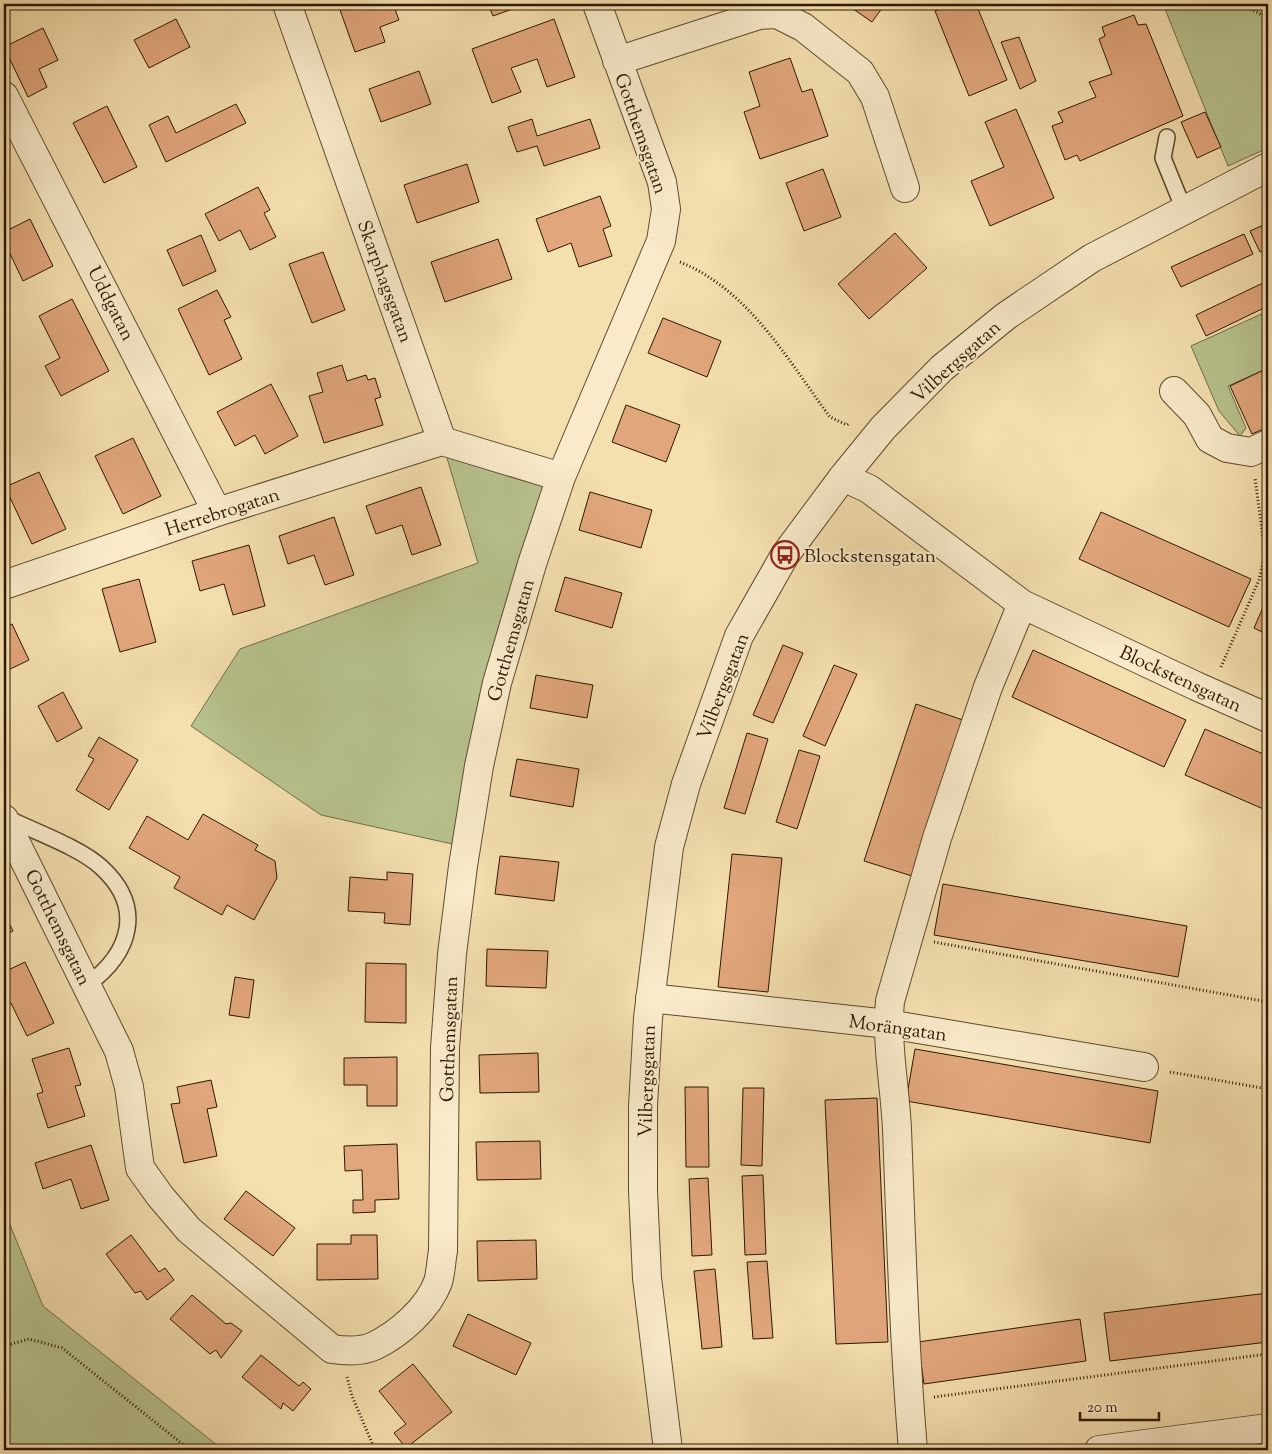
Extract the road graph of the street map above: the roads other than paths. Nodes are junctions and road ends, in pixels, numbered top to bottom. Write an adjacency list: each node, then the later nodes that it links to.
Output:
1 (287, 4): 10 (street, Skarphagsgatan)
2 (597, 4): 3 (street, Gotthemsgatan)
3 (617, 60): 7 (street, Gotthemsgatan); 12 (street, Gotthemsgatan)
4 (4, 96): 14 (street, Uddgatan)
5 (1167, 136): 8 (lane)
6 (1268, 167): 8 (street, Vilbergsgatan)
7 (905, 188)
8 (1185, 212): 13 (street, Vilbergsgatan)
9 (1174, 391): 11 (street)
10 (442, 441): 12 (street); 14 (street, Herrebrogatan)
11 (1260, 448)
12 (561, 477): 19 (street, Gotthemsgatan)
13 (843, 477): 16 (street, Blockstensgatan); 20 (street, Vilbergsgatan)
14 (218, 512): 15 (street, Herrebrogatan)
15 (4, 585)
16 (1022, 604): 17 (street, Blockstensgatan); 21 (street)
17 (1268, 718)
18 (4, 818): 19 (street, Gotthemsgatan); 19 (lane)
19 (87, 985)
20 (650, 998): 21 (street, Morängatan); 24 (street, Vilbergsgatan)
21 (888, 1024): 22 (street, Morängatan); 25 (street)
22 (1144, 1067)
23 (1268, 1428): 26 (street)
24 (668, 1450)
25 (913, 1450)
26 (1099, 1450)

